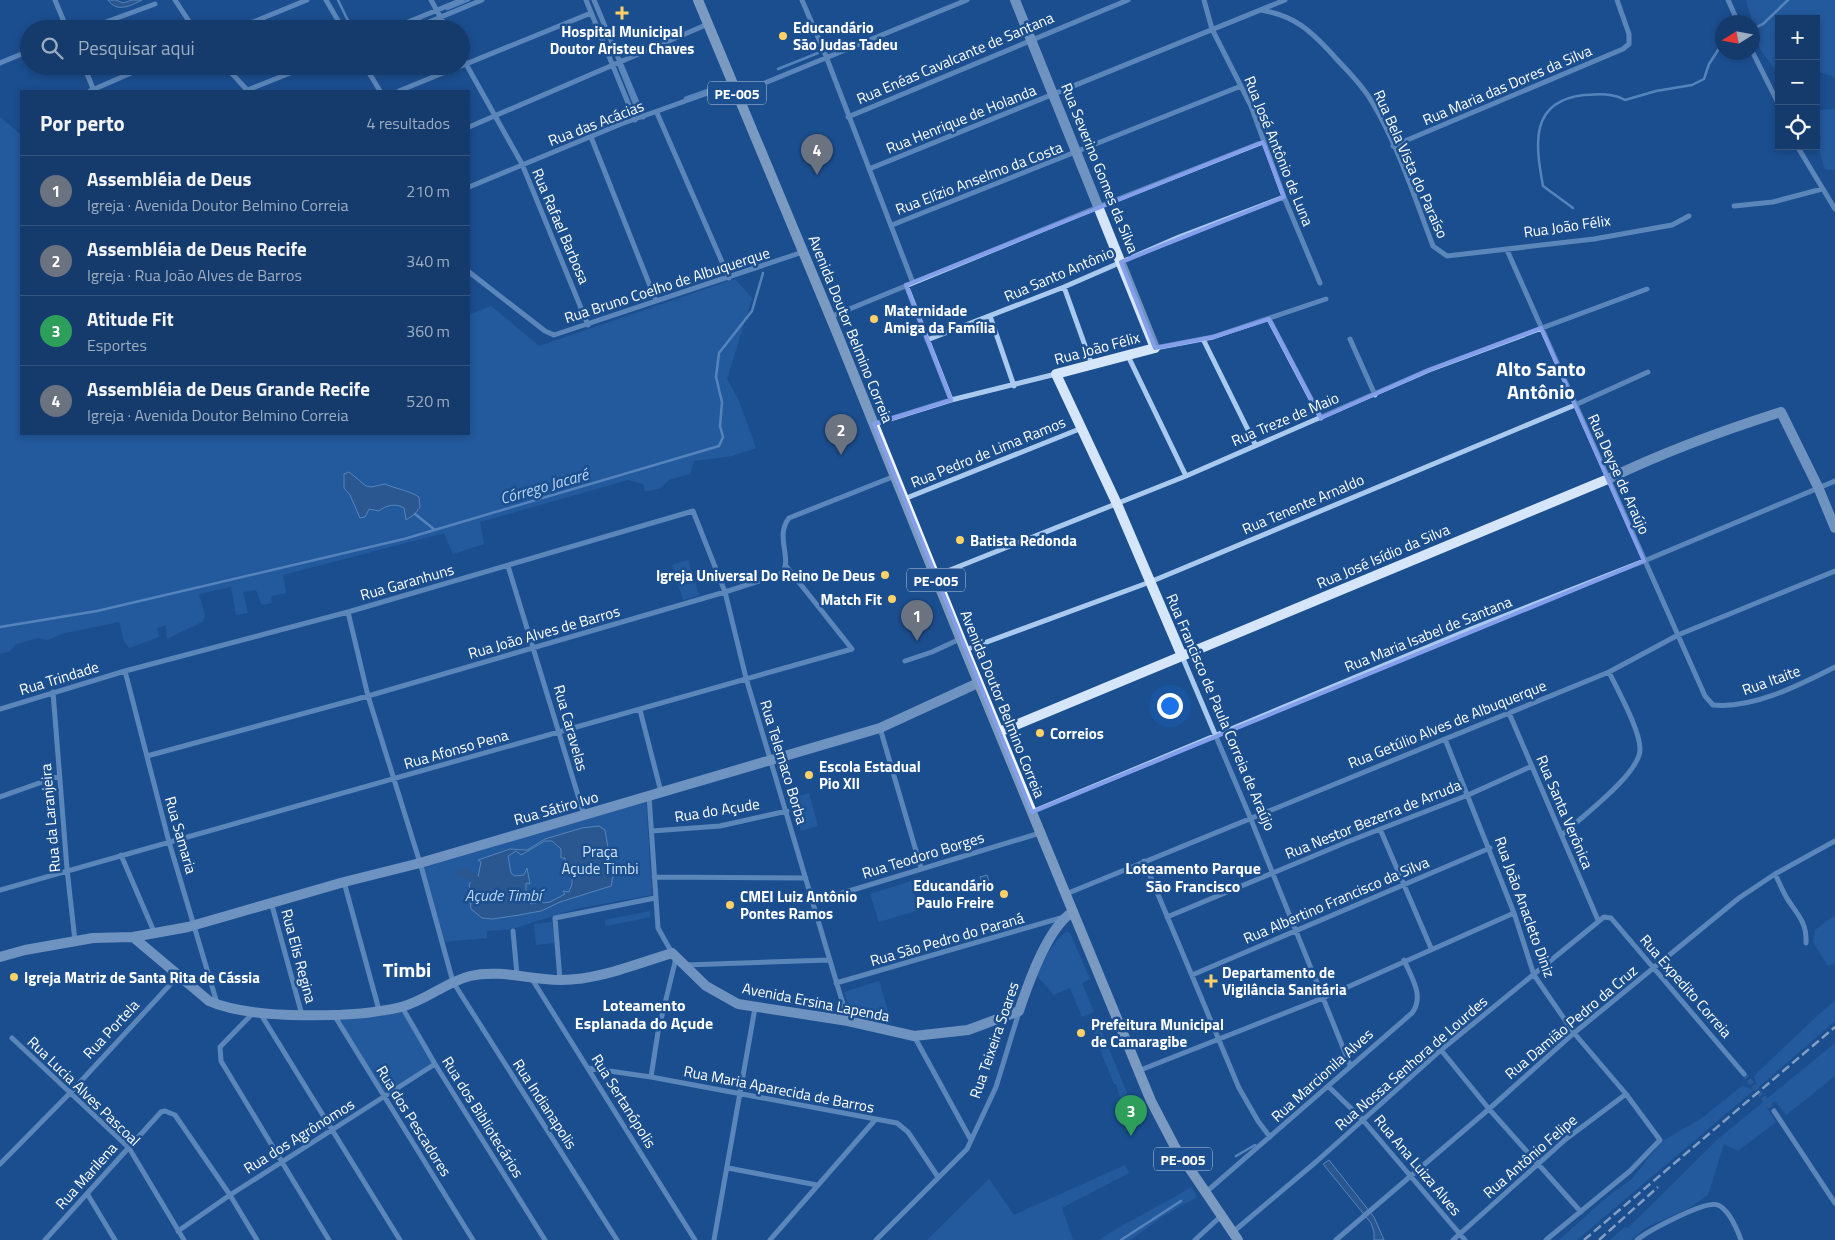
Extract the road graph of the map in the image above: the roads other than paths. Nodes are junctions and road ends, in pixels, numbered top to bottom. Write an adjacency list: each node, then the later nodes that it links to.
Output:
1 (55, 0): 25 (street)
2 (175, 0): 27 (street)
3 (307, 0): 28 (street)
4 (326, 0): 29 (street)
5 (431, 0): 20 (street)
6 (462, 0): 20 (street)
7 (482, 0): 24 (street)
8 (586, 0): 22 (street)
9 (594, 0): 41 (street)
10 (698, 0): 33 (main road, Avenida Doutor Belmino Correia / PE-005)
11 (802, 0): 37 (street)
12 (967, 0): 37 (street)
13 (1015, 0): 35 (street, Rua Severino Gomes da Silva)
14 (1128, 0): 35 (street, Rua Enéas Cavalcante de Santana)
15 (1204, 0): 34 (street, Rua José Antônio de Luna)
16 (1285, 0): 21 (street, Rua Henrique de Holanda)
17 (1617, 0): 68 (street, Rua Maria das Dores da Silva)
18 (1728, 0): 23 (street)
19 (155, 4): 26 (street)
20 (437, 10): 24 (street); 30 (street)
21 (1261, 10): 34 (street, Rua Henrique de Holanda); 68 (street, Rua Bela Vista do Paraíso)
22 (591, 13): 40 (street); 41 (street)
23 (1735, 15)
24 (440, 16): 31 (street); 32 (street)
25 (63, 20)
26 (111, 20)
27 (188, 20)
28 (258, 20)
29 (338, 20)
30 (413, 20)
31 (431, 20)
32 (442, 20)
33 (708, 24): 41 (street); 49 (main road, Avenida Doutor Belmino Correia / PE-005)
34 (1212, 29): 50 (street, Rua José Antônio de Luna); 58 (street, Rua Henrique de Holanda)
35 (1032, 40): 58 (street, Rua Severino Gomes da Silva); 63 (street, Rua Enéas Cavalcante de Santana)
36 (20, 54): 39 (street)
37 (827, 57): 57 (street); 63 (street)
38 (1756, 60): 59 (street)
39 (0, 62)
40 (470, 62)
41 (616, 64): 61 (street); 62 (street); 64 (street)
42 (87, 75): 51 (street)
43 (128, 75): 52 (street)
44 (233, 75): 53 (street)
45 (286, 75): 54 (street)
46 (370, 75): 55 (street)
47 (438, 75): 56 (street)
48 (469, 75): 61 (street, Rua Rafael Barbosa)
49 (733, 84): 57 (main road, Avenida Doutor Belmino Correia / PE-005); 60 (street, Rua das Acácias)
50 (1241, 86): 67 (street, Rua José Antônio de Luna); 70 (street, Rua Elízio Anselmo da Costa)
51 (93, 90)
52 (95, 90)
53 (246, 90)
54 (249, 90)
55 (379, 90)
56 (401, 90)
57 (738, 94): 82 (main road, Avenida Doutor Belmino Correia / PE-005)
58 (1054, 95): 70 (street, Rua Severino Gomes da Silva); 72 (street, Rua Henrique de Holanda)
59 (1775, 97)
60 (657, 113): 62 (street, Rua das Acácias); 86 (street)
61 (495, 116): 65 (street); 71 (street, Rua Rafael Barbosa)
62 (643, 117): 64 (street, Rua das Acácias)
63 (848, 117): 72 (street)
64 (635, 120): 66 (street, Rua das Acácias)
65 (470, 127)
66 (591, 137): 71 (street, Rua das Acácias); 93 (street)
67 (1263, 142): 75 (street, Rua José Antônio de Luna); 77 (street)
68 (1393, 146): 83 (street, Rua Bela Vista do Paraíso)
69 (1799, 150): 74 (street)
70 (1077, 153): 77 (street, Rua Severino Gomes da Silva); 80 (street, Rua Elízio Anselmo da Costa)
71 (522, 164): 73 (street, Rua das Acácias); 97 (street, Rua Rafael Barbosa)
72 (869, 169): 80 (street)
73 (470, 187)
74 (1822, 189): 76 (street); 78 (street)
75 (1284, 197): 84 (street, Rua Santo Antônio); 88 (street, Rua José Antônio de Luna)
76 (1734, 206)
77 (1098, 207): 84 (street, Rua Severino Gomes da Silva); 87 (street)
78 (1835, 209)
79 (1689, 216): 81 (street, Rua João Félix)
80 (892, 225): 87 (street)
81 (1507, 250): 83 (street, Rua João Félix); 98 (street, Rua Deyse de Araújo)
82 (803, 252): 86 (street, Rua Bruno Coelho de Albuquerque); 95 (main road, Avenida Doutor Belmino Correia / PE-005)
83 (1447, 256)
84 (1121, 262): 90 (street, Rua Santo Antônio); 102 (street, Rua Severino Gomes da Silva)
85 (470, 273): 97 (street, Rua Bruno Coelho de Albuquerque)
86 (729, 278): 93 (street, Rua Bruno Coelho de Albuquerque)
87 (913, 283): 89 (street)
88 (1320, 284)
89 (906, 285): 95 (street); 101 (street)
90 (1064, 287): 94 (street, Rua Santo Antônio); 104 (street)
91 (1647, 289): 98 (street, Rua Treze de Maio)
92 (1326, 298): 96 (street, Rua João Félix)
93 (656, 301): 97 (street, Rua Bruno Coelho de Albuquerque)
94 (990, 316): 101 (street, Rua Santo Antônio); 107 (street)
95 (830, 317): 112 (main road, Avenida Doutor Belmino Correia / PE-005)
96 (1269, 319): 99 (street, Rua João Félix); 111 (street)
97 (588, 325)
98 (1541, 328): 108 (street, Rua Treze de Maio); 110 (street, Rua Deyse de Araújo)
99 (1203, 339): 102 (street, Rua João Félix); 114 (street)
100 (1350, 339): 108 (street)
101 (927, 340): 109 (street)
102 (1155, 348): 103 (street, Rua João Félix)
103 (1128, 356): 104 (street, Rua João Félix); 116 (street)
104 (1092, 366): 106 (street, Rua João Félix)
105 (1648, 372): 110 (street, Rua Tenente Arnaldo)
106 (1056, 374): 107 (street, Rua João Félix); 113 (street, Rua Francisco de Paula Correia de Araújo)
107 (1014, 386): 109 (street, Rua João Félix)
108 (1375, 395): 111 (street, Rua Treze de Maio)
109 (951, 400): 112 (street, Rua João Félix)
110 (1576, 404): 117 (street, Rua Deyse de Araújo); 129 (street, Rua Tenente Arnaldo)
111 (1322, 418): 114 (street, Rua Treze de Maio)
112 (874, 424): 115 (main road, Avenida Doutor Belmino Correia / PE-005)
113 (1082, 428): 120 (street, Rua Pedro de Lima Ramos); 121 (street, Rua Francisco de Paula Correia de Araújo)
114 (1255, 444): 116 (street, Rua Treze de Maio)
115 (895, 476): 120 (main road, Avenida Doutor Belmino Correia / PE-005); 126 (street)
116 (1186, 476): 121 (street, Rua Treze de Maio)
117 (1608, 479): 119 (street, Rua José Isídio da Silva); 124 (street, Rua Deyse de Araújo); 136 (street, Rua José Isídio da Silva)
118 (1835, 481): 119 (street, Rua Maria Isabel de Santana)
119 (1818, 487): 123 (street); 124 (street, Rua Maria Isabel de Santana)
120 (904, 499): 128 (main road, Avenida Doutor Belmino Correia / PE-005)
121 (1117, 504): 128 (street, Rua Treze de Maio); 129 (street, Rua Francisco de Paula Correia de Araújo)
122 (693, 511): 125 (street, Rua Garanhuns); 130 (street, Rua Telemaco Borba)
123 (1835, 528)
124 (1644, 562): 132 (street, Rua Deyse de Araújo); 152 (street, Rua Maria Isabel de Santana)
125 (508, 566): 131 (street, Rua Garanhuns); 134 (street, Rua Caravelas)
126 (786, 566): 130 (street, Rua João Alves de Barros); 141 (street, Rua Afonso Pena)
127 (1835, 571): 132 (street, Rua Getúlio Alves de Albuquerque)
128 (935, 576): 133 (main road, Avenida Doutor Belmino Correia / PE-005)
129 (1150, 582): 135 (street, Rua Tenente Arnaldo); 136 (street, Rua Francisco de Paula Correia de Araújo)
130 (725, 592): 134 (street, Rua João Alves de Barros); 141 (street, Rua Telemaco Borba)
131 (348, 612): 139 (street, Rua Garanhuns); 144 (street, Rua Indianapolis)
132 (1678, 635): 140 (street, Rua Getúlio Alves de Albuquerque); 145 (street, Rua Deyse de Araújo)
133 (960, 640): 135 (main road, Avenida Doutor Belmino Correia / PE-005); 137 (street)
134 (534, 648): 144 (street, Rua João Alves de Barros); 150 (street, Rua Caravelas)
135 (965, 650): 142 (main road, Avenida Doutor Belmino Correia / PE-005)
136 (1182, 656): 151 (street, Rua José Isídio da Silva); 152 (street, Rua Francisco de Paula Correia de Araújo)
137 (905, 661)
138 (1835, 667): 145 (street, Rua Itaite)
139 (125, 671): 143 (street, Rua Trindade); 154 (street, Rua Samaria)
140 (1609, 672): 148 (street, Rua Getúlio Alves de Albuquerque); 170 (street)
141 (746, 678): 147 (street, Rua Afonso Pena); 155 (street, Rua Telemaco Borba)
142 (978, 683): 149 (street, Rua Sátiro Ivo); 151 (main road, Avenida Doutor Belmino Correia / PE-005)
143 (53, 692): 146 (street, Rua Trindade); 157 (street, Rua da Laranjeira)
144 (368, 696): 154 (street, Rua João Alves de Barros); 158 (street, Rua Indianapolis)
145 (1713, 705)
146 (0, 709)
147 (640, 710): 150 (street, Rua Afonso Pena); 159 (street)
148 (1508, 713): 153 (street, Rua Getúlio Alves de Albuquerque); 156 (street, Rua Santa Verônica)
149 (880, 728): 155 (street, Rua Sátiro Ivo); 177 (street)
150 (558, 732): 158 (street, Rua Afonso Pena); 165 (street, Rua Caravelas)
151 (999, 732): 164 (main road, Avenida Doutor Belmino Correia / PE-005)
152 (1216, 737): 164 (street, Rua Maria Isabel de Santana); 166 (street, Rua Francisco de Paula Correia de Araújo)
153 (1445, 739): 160 (street, Rua João Anacleto Diniz); 166 (street, Rua Getúlio Alves de Albuquerque)
154 (147, 756): 172 (street, Rua Samaria)
155 (771, 761): 159 (street, Rua Sátiro Ivo); 163 (street, Rua Telemaco Borba)
156 (1532, 766): 160 (street, Rua Nestor Bezerra de Arruda); 170 (street, Rua Santa Verônica)
157 (59, 776): 162 (street); 178 (street, Rua da Laranjeira)
158 (394, 779): 172 (street, Rua Afonso Pena); 176 (street, Rua Indianapolis)
159 (662, 792): 161 (street, Rua Sátiro Ivo)
160 (1468, 795): 167 (street, Rua Nestor Bezerra de Arruda); 173 (street, Rua João Anacleto Diniz)
161 (649, 796): 165 (street, Rua Sátiro Ivo); 168 (street)
162 (0, 797)
163 (786, 811): 168 (street, Rua do Açude); 182 (street, Rua Telemaco Borba)
164 (1032, 812): 169 (main road, Avenida Doutor Belmino Correia / PE-005)
165 (584, 816): 176 (street, Rua Sátiro Ivo)
166 (1250, 817): 175 (street, Rua Getúlio Alves de Albuquerque); 179 (street, Rua Francisco de Paula Correia de Araújo)
167 (1380, 829): 179 (street, Rua Nestor Bezerra de Arruda); 184 (street)
168 (652, 831): 181 (street)
169 (1040, 833): 177 (street, Rua Teodoro Borges); 186 (main road, Avenida Doutor Belmino Correia / PE-005)
170 (1562, 835): 194 (street, Rua Santa Verônica)
171 (1835, 841): 180 (street, Rua Damião Pedro da Cruz)
172 (169, 842): 174 (street, Rua Afonso Pena); 195 (street, Rua Samaria)
173 (1490, 848): 184 (street, Rua Albertino Francisco da Silva); 190 (street, Rua João Anacleto Diniz)
174 (121, 855): 178 (street, Rua Afonso Pena); 198 (street)
175 (1144, 861): 186 (street, Rua Getúlio Alves de Albuquerque); 193 (street)
176 (420, 863): 183 (street, Rua Sátiro Ivo); 214 (street, Rua Indianapolis)
177 (921, 868): 189 (street, Rua Teodoro Borges)
178 (67, 869): 185 (street, Rua Afonso Pena); 200 (street, Rua da Laranjeira)
179 (1272, 873): 193 (street, Rua Nestor Bezerra de Arruda); 197 (street, Rua Francisco de Paula Correia de Araújo)
180 (1775, 874): 201 (street); 207 (street, Rua Damião Pedro da Cruz)
181 (654, 877): 182 (street); 187 (street)
182 (806, 878): 189 (street, Rua Telemaco Borba)
183 (344, 882): 188 (street, Rua Sátiro Ivo); 220 (street)
184 (1405, 885): 197 (street, Rua Albertino Francisco da Silva); 202 (street)
185 (0, 890)
186 (1066, 894): 191 (main road, Avenida Doutor Belmino Correia / PE-005)
187 (655, 898): 204 (street); 213 (street)
188 (271, 902): 195 (street, Rua Sátiro Ivo); 223 (street, Rua Elis Regina)
189 (813, 902): 205 (street, Rua Telemaco Borba)
190 (1514, 913): 202 (street); 210 (street, Rua João Anacleto Diniz)
191 (1068, 915): 215 (street, Rua São Pedro do Paraná); 221 (street, Rua Teixeira Soares); 234 (main road, Avenida Doutor Belmino Correia / PE-005)
192 (1608, 916): 194 (street, Rua Nossa Senhora de Lourdes); 207 (street, Rua Expedito Correia)
193 (1167, 917): 208 (street)
194 (1598, 920): 210 (street, Rua Nossa Senhora de Lourdes)
195 (196, 925): 198 (street, Rua Sátiro Ivo); 217 (street, Rua Samaria)
196 (513, 931): 209 (street)
197 (1296, 931): 208 (street, Rua Albertino Francisco da Silva); 216 (street, Rua Francisco de Paula Correia de Araújo)
198 (155, 934): 199 (street, Rua Sátiro Ivo)
199 (133, 937): 200 (street); 211 (street)
200 (75, 941): 203 (street)
201 (1806, 943)
202 (1431, 948): 206 (street)
203 (0, 957)
204 (678, 958): 205 (street); 213 (street); 219 (street, Avenida Ersina Lapenda); 236 (street)
205 (829, 960): 215 (street, Rua Telemaco Borba)
206 (1404, 960): 216 (street); 232 (street, Rua Marcionila Alves)
207 (1655, 968): 226 (street, Rua Damião Pedro da Cruz); 235 (street, Rua Expedito Correia)
208 (1192, 974): 229 (street)
209 (517, 975): 212 (street); 214 (street)
210 (1534, 975): 226 (street, Rua João Anacleto Diniz); 230 (street, Rua Nossa Senhora de Lourdes)
211 (178, 976): 217 (street); 238 (street, Rua Portela)
212 (530, 976): 213 (street); 233 (street, Rua Sertanópolis)
213 (560, 980)
214 (453, 982): 218 (street); 274 (street, Rua Indianapolis)
215 (836, 983): 225 (street, Rua Telemaco Borba)
216 (1322, 998): 229 (street); 232 (street, Rua Francisco de Paula Correia de Araújo)
217 (218, 1005): 222 (street)
218 (402, 1007): 220 (street); 231 (street, Rua dos Bibliotecários)
219 (755, 1008): 225 (street, Avenida Ersina Lapenda); 239 (street)
220 (379, 1010): 224 (street)
221 (1019, 1011): 227 (street, Avenida Ersina Lapenda); 248 (street, Rua Teixeira Soares)
222 (257, 1012): 223 (street); 246 (street); 250 (street)
223 (302, 1015): 224 (street)
224 (333, 1015): 241 (street, Rua dos Pescadores)
225 (848, 1021): 227 (street, Avenida Ersina Lapenda)
226 (1574, 1033): 240 (street, Rua João Anacleto Diniz); 242 (street, Rua Damião Pedro da Cruz)
227 (914, 1036): 248 (street)
228 (12, 1038): 238 (street, Rua Lucia Alves Pascoal)
229 (1217, 1039): 234 (street); 247 (street)
230 (1441, 1050): 242 (street); 245 (street, Rua Nossa Senhora de Lourdes)
231 (435, 1064): 241 (street, Rua dos Agrônomos); 273 (street, Rua dos Bibliotecários)
232 (1350, 1065): 237 (street, Rua Marcionila Alves)
233 (588, 1068): 236 (street, Rua Maria Aparecida de Barros); 275 (street, Rua Sertanópolis)
234 (1138, 1072): 257 (main road, Avenida Doutor Belmino Correia / PE-005)
235 (1744, 1074)
236 (651, 1077): 239 (street, Rua Maria Aparecida de Barros)
237 (1329, 1087): 245 (street, Rua Ana Luiza Alves); 247 (street, Rua Marcionila Alves)
238 (70, 1093): 249 (street, Rua Lucia Alves Pascoal); 251 (street, Rua Portela)
239 (740, 1093): 244 (street, Rua Maria Aparecida de Barros); 253 (street)
240 (1626, 1094): 252 (street, Rua Antônio Felipe); 261 (street, Rua João Anacleto Diniz)
241 (384, 1097): 246 (street, Rua dos Agrônomos); 272 (street, Rua dos Pescadores)
242 (1489, 1109): 252 (street); 254 (street, Rua Damião Pedro da Cruz)
243 (1774, 1111): 260 (street)
244 (875, 1120): 255 (street, Rua Maria Aparecida de Barros); 256 (street)
245 (1362, 1120): 254 (street, Rua Ana Luiza Alves); 265 (street, Rua Nossa Senhora de Lourdes)
246 (333, 1130): 250 (street, Rua dos Agrônomos); 271 (street)
247 (1270, 1138): 257 (street, Rua Marcionila Alves)
248 (971, 1140): 255 (street, Rua Teixeira Soares)
249 (128, 1148): 258 (street, Rua Marilena); 259 (street, Rua Marilena); 263 (street, Rua Lucia Alves Pascoal)
250 (280, 1162): 259 (street, Rua dos Agrônomos); 270 (street)
251 (0, 1164)
252 (1539, 1165): 261 (street); 264 (street, Rua Antônio Felipe)
253 (728, 1168): 256 (street); 276 (street)
254 (1411, 1176): 264 (street, Rua Ana Luiza Alves); 280 (street, Rua Damião Pedro da Cruz)
255 (938, 1177): 278 (street, Rua Teixeira Soares)
256 (817, 1185): 277 (street)
257 (1204, 1193): 262 (main road, Avenida Doutor Belmino Correia / PE-005)
258 (88, 1195): 266 (street, Rua Marilena); 267 (street)
259 (230, 1195): 263 (street, Rua dos Agrônomos); 269 (street)
260 (1835, 1203)
261 (1580, 1212): 283 (street)
262 (1222, 1216): 265 (main road, Avenida Doutor Belmino Correia / PE-005); 279 (street)
263 (178, 1230): 268 (street, Rua Lucia Alves Pascoal)
264 (1460, 1234): 281 (street, Rua Antônio Felipe); 282 (street, Rua Ana Luiza Alves)
265 (1235, 1236)
266 (44, 1240)
267 (115, 1240)
268 (184, 1240)
269 (258, 1240)
270 (328, 1240)
271 (400, 1240)
272 (473, 1240)
273 (545, 1240)
274 (617, 1240)
275 (695, 1240)
276 (714, 1240)
277 (770, 1240)
278 (876, 1240)
279 (1195, 1240)
280 (1336, 1240)
281 (1453, 1240)
282 (1464, 1240)
283 (1546, 1240)
284 (1637, 1240): 285 (street)
285 (1741, 1240)

